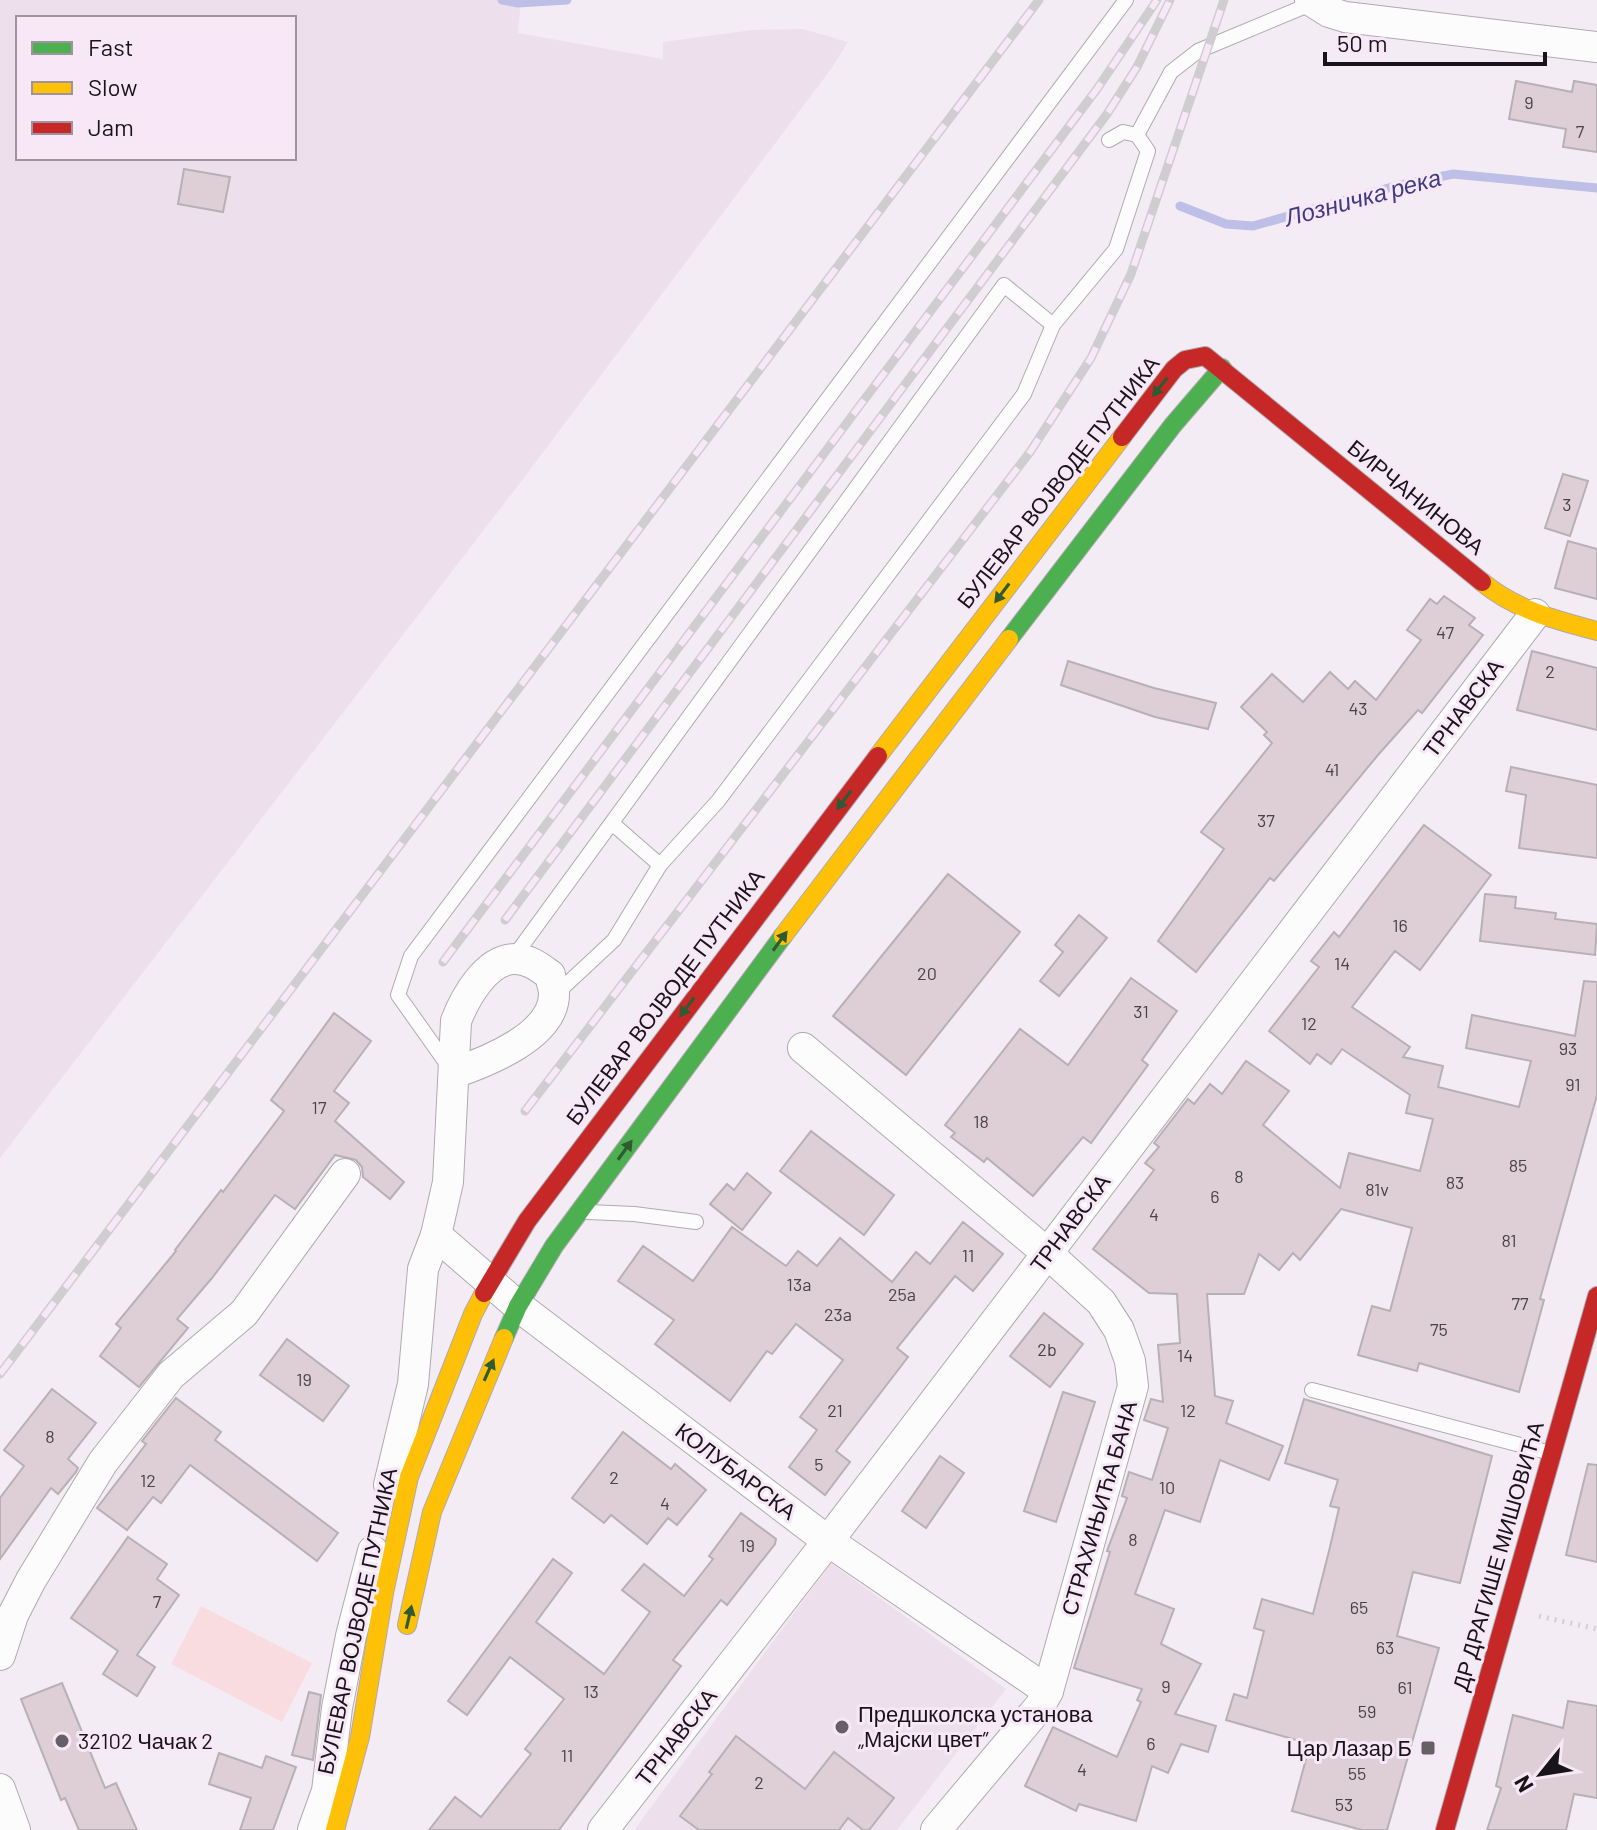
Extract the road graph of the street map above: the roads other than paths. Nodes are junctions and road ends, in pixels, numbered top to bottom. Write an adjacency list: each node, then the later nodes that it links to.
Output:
1 (1126, 0): 15 (lane)
2 (1311, 2): 3 (street); 4 (lane)
3 (1597, 47)
4 (1137, 135): 5 (lane); 6 (lane)
5 (1109, 140)
6 (1053, 325): 10 (lane); 11 (lane)
7 (1222, 368): 8 (main road, БИРЧАНИНОВА); 17 (main road, one-way to 7); 21 (main road, БУЛЕВАР ВОЈВОДЕ ПУТНИКА, one-way to 21)
8 (1535, 614): 9 (main road, БИРЧАНИНОВА); 20 (street, ТРНАВСКА)
9 (1597, 631)
10 (613, 824): 11 (lane); 12 (lane)
11 (660, 865): 13 (lane)
12 (513, 958): 13 (street); 15 (street)
13 (554, 995): 15 (street)
14 (803, 1048): 20 (street, СТРАХИЊИЋА БАНА)
15 (454, 1073): 19 (street)
16 (345, 1174): 28 (street)
17 (580, 1212): 18 (lane); 23 (main road)
18 (696, 1222)
19 (436, 1235): 21 (street, КОЛУБАРСКА); 32 (street)
20 (1047, 1253): 26 (street, ТРНАВСКА); 29 (street, СТРАХИЊИЋА БАНА)
21 (490, 1282): 23 (street, КОЛУБАРСКА); 33 (main road, БУЛЕВАР ВОЈВОДЕ ПУТНИКА)
22 (1597, 1296): 25 (main road, ДР ДРАГИШЕ МИШОВИЋА)
23 (518, 1306): 26 (street, КОЛУБАРСКА); 27 (main road, one-way to 23)
24 (1312, 1390): 25 (lane)
25 (1552, 1453): 36 (main road, ДР ДРАГИШЕ МИШОВИЋА)
26 (828, 1541): 29 (street, КОЛУБАРСКА); 34 (street, ТРНАВСКА)
27 (402, 1645)
28 (0, 1655)
29 (1048, 1691): 35 (street, СТРАХИЊИЋА БАНА)
30 (0, 1789): 31 (street)
31 (15, 1830)
32 (313, 1830)
33 (335, 1830)
34 (603, 1830)
35 (936, 1830)
36 (1445, 1830)

